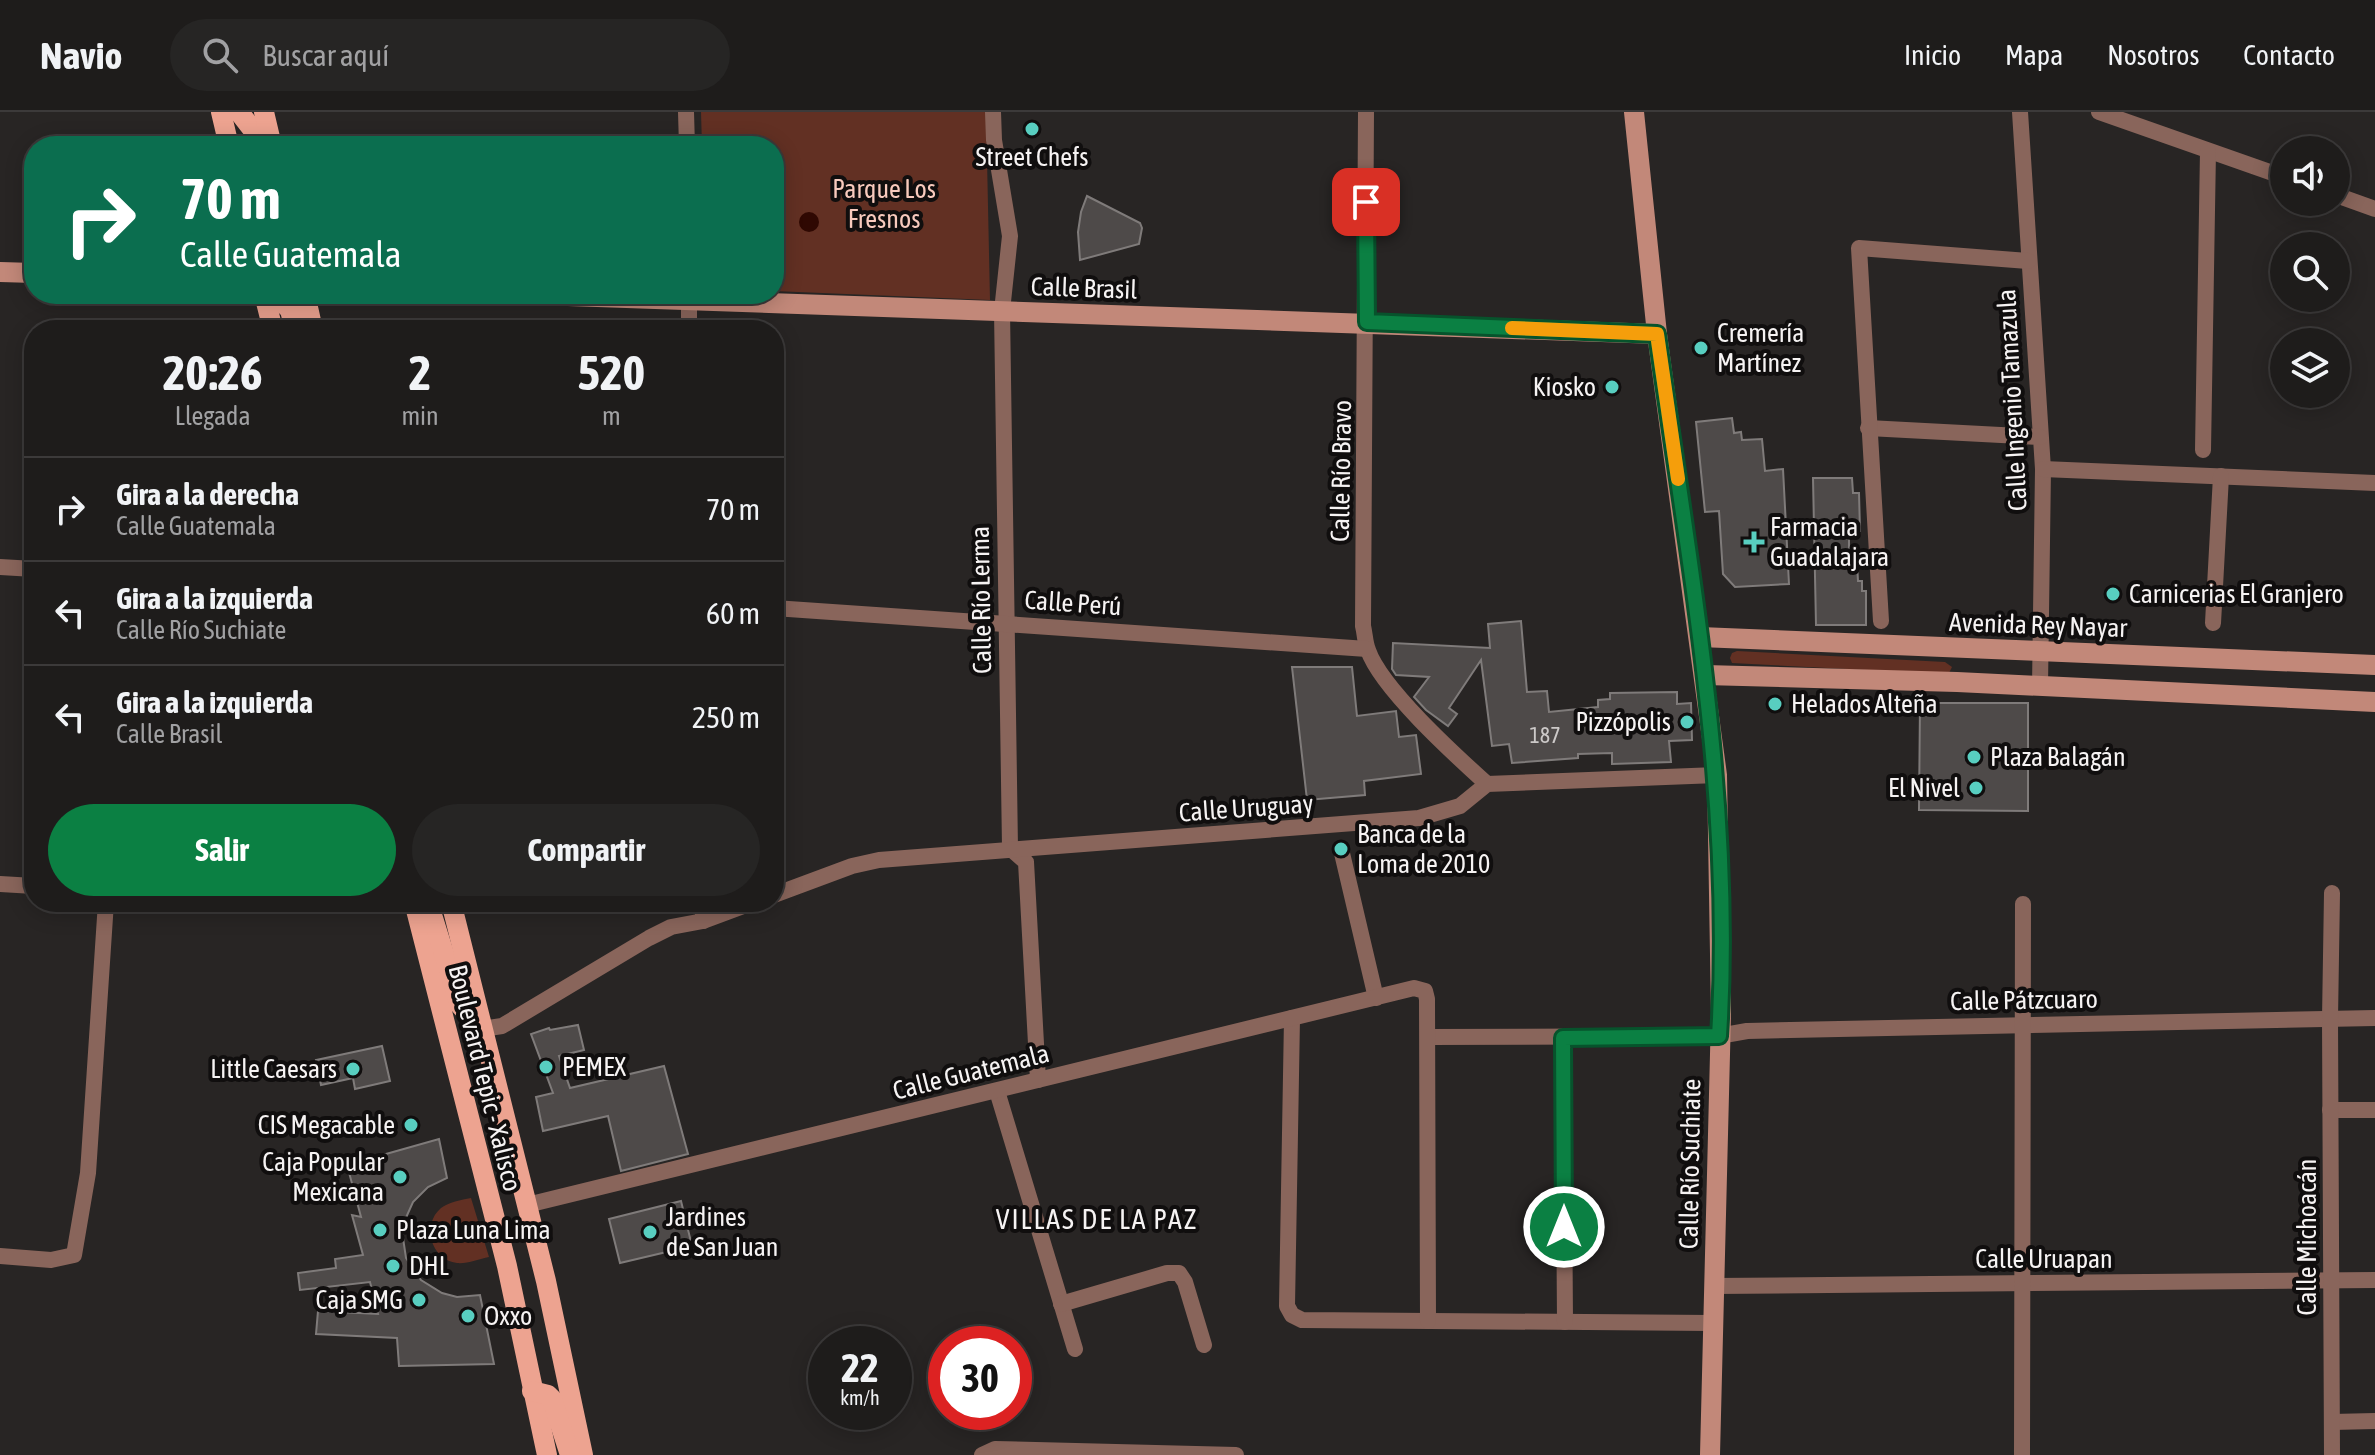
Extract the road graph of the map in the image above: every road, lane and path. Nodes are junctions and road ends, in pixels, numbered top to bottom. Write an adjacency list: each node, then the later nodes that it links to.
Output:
1 (221, 112): 11 (main road)
2 (239, 112): 12 (main road)
3 (264, 112): 13 (main road)
4 (686, 112): 14 (street)
5 (993, 112): 23 (street, Calle Río Lerma)
6 (1366, 112): 24 (street, Calle Río Bravo)
7 (1634, 112): 25 (main road, Calle Río Suchiate)
8 (2019, 112): 19 (street, Calle Ingenio Tamazula)
9 (2099, 112): 10 (street)
10 (2134, 118): 15 (street)
11 (227, 136)
12 (254, 136)
13 (270, 136)
14 (687, 136)
15 (2208, 151): 16 (street); 28 (street)
16 (2270, 172)
17 (2350, 200): 18 (street)
18 (2375, 209)
19 (2028, 261): 26 (street); 27 (street, Calle Ingenio Tamazula)
20 (0, 272): 21 (main road)
21 (24, 273)
22 (784, 302): 23 (main road, Calle Brasil)
23 (1002, 311): 24 (main road, Calle Brasil); 36 (street, Calle Río Lerma)
24 (1367, 322): 25 (main road, Calle Brasil); 40 (street, Calle Río Bravo)
25 (1657, 334): 38 (main road, Calle Río Suchiate)
26 (1868, 428): 27 (street); 35 (street)
27 (2040, 437): 29 (street, Calle Ingenio Tamazula)
28 (2203, 450)
29 (2043, 469): 30 (street); 41 (street, Calle Ingenio Tamazula)
30 (2221, 476): 31 (street); 37 (street)
31 (2375, 483)
32 (0, 567): 33 (street)
33 (24, 568)
34 (784, 609): 36 (street, Calle Perú)
35 (1881, 621)
36 (1005, 622): 40 (street, Calle Perú); 49 (street, Calle Río Lerma)
37 (2213, 623)
38 (1700, 637): 39 (main road, Avenida Rey Nayar); 43 (main road, Calle Río Suchiate)
39 (1958, 647): 41 (main road, Avenida Rey Nayar); 44 (main road)
40 (1367, 649): 48 (street, Calle Río Bravo)
41 (2040, 651): 42 (main road, Avenida Rey Nayar); 45 (street, Calle Ingenio Tamazula)
42 (2375, 665)
43 (1705, 675): 44 (main road); 47 (main road, Calle Río Suchiate)
44 (1957, 682): 45 (main road)
45 (2040, 686): 46 (main road)
46 (2375, 702)
47 (1717, 775): 48 (street); 69 (main road, Calle Río Suchiate)
48 (1487, 784): 49 (street, Calle Uruguay)
49 (1010, 848): 53 (street, Calle Uruguay); 72 (street, Calle Río Lerma)
50 (1341, 849): 63 (street)
51 (0, 884): 52 (street)
52 (24, 885)
53 (784, 891)
54 (2332, 893): 66 (street, Calle Michoacán)
55 (2023, 904): 67 (street)
56 (105, 912): 78 (street)
57 (417, 912): 76 (main road, Boulevard Tepic - Xalisco)
58 (431, 912): 68 (main road)
59 (453, 912): 68 (main road, Boulevard Tepic - Xalisco)
60 (703, 912): 62 (street)
61 (727, 912): 62 (street)
62 (703, 921): 68 (street)
63 (1376, 998): 64 (street, Calle Guatemala); 70 (street, Calle Guatemala)
64 (1292, 1018): 72 (street, Calle Guatemala); 85 (street)
65 (2375, 1018): 66 (street, Calle Pátzcuaro)
66 (2330, 1019): 67 (street, Calle Pátzcuaro); 74 (street, Calle Michoacán)
67 (2021, 1024): 69 (street, Calle Pátzcuaro); 82 (street)
68 (482, 1029): 77 (main road, Boulevard Tepic - Xalisco)
69 (1719, 1036): 71 (street); 83 (main road, Calle Río Suchiate)
70 (1428, 1037): 71 (street); 85 (street)
71 (1563, 1038): 86 (street)
72 (1038, 1080): 73 (street, Calle Guatemala)
73 (997, 1091): 77 (street, Calle Guatemala); 84 (street)
74 (2330, 1110): 75 (street); 81 (street, Calle Michoacán)
75 (2375, 1110)
76 (485, 1181): 80 (main road); 90 (main road, Boulevard Tepic - Xalisco)
77 (527, 1205): 80 (main road, Boulevard Tepic - Xalisco)
78 (0, 1256)
79 (2375, 1280): 81 (street, Calle Uruapan)
80 (546, 1281): 96 (main road, Boulevard Tepic - Xalisco)
81 (2331, 1281): 82 (street, Calle Uruapan); 92 (street, Calle Michoacán)
82 (2023, 1283): 83 (street, Calle Uruapan); 100 (street)
83 (1713, 1286): 87 (main road, Calle Río Suchiate)
84 (1061, 1304): 88 (street); 89 (street)
85 (1428, 1321): 86 (street)
86 (1565, 1322): 87 (street)
87 (1712, 1323): 99 (main road, Calle Río Suchiate)
88 (1204, 1345)
89 (1075, 1349)
90 (532, 1391): 94 (main road, Boulevard Tepic - Xalisco); 95 (main road)
91 (2375, 1421): 92 (street)
92 (2332, 1422): 101 (street, Calle Michoacán)
93 (1141, 1453): 97 (street); 98 (street)
94 (547, 1455)
95 (570, 1455)
96 (583, 1455)
97 (982, 1455)
98 (1236, 1455)
99 (1710, 1455)
100 (2022, 1455)
101 (2332, 1455)

